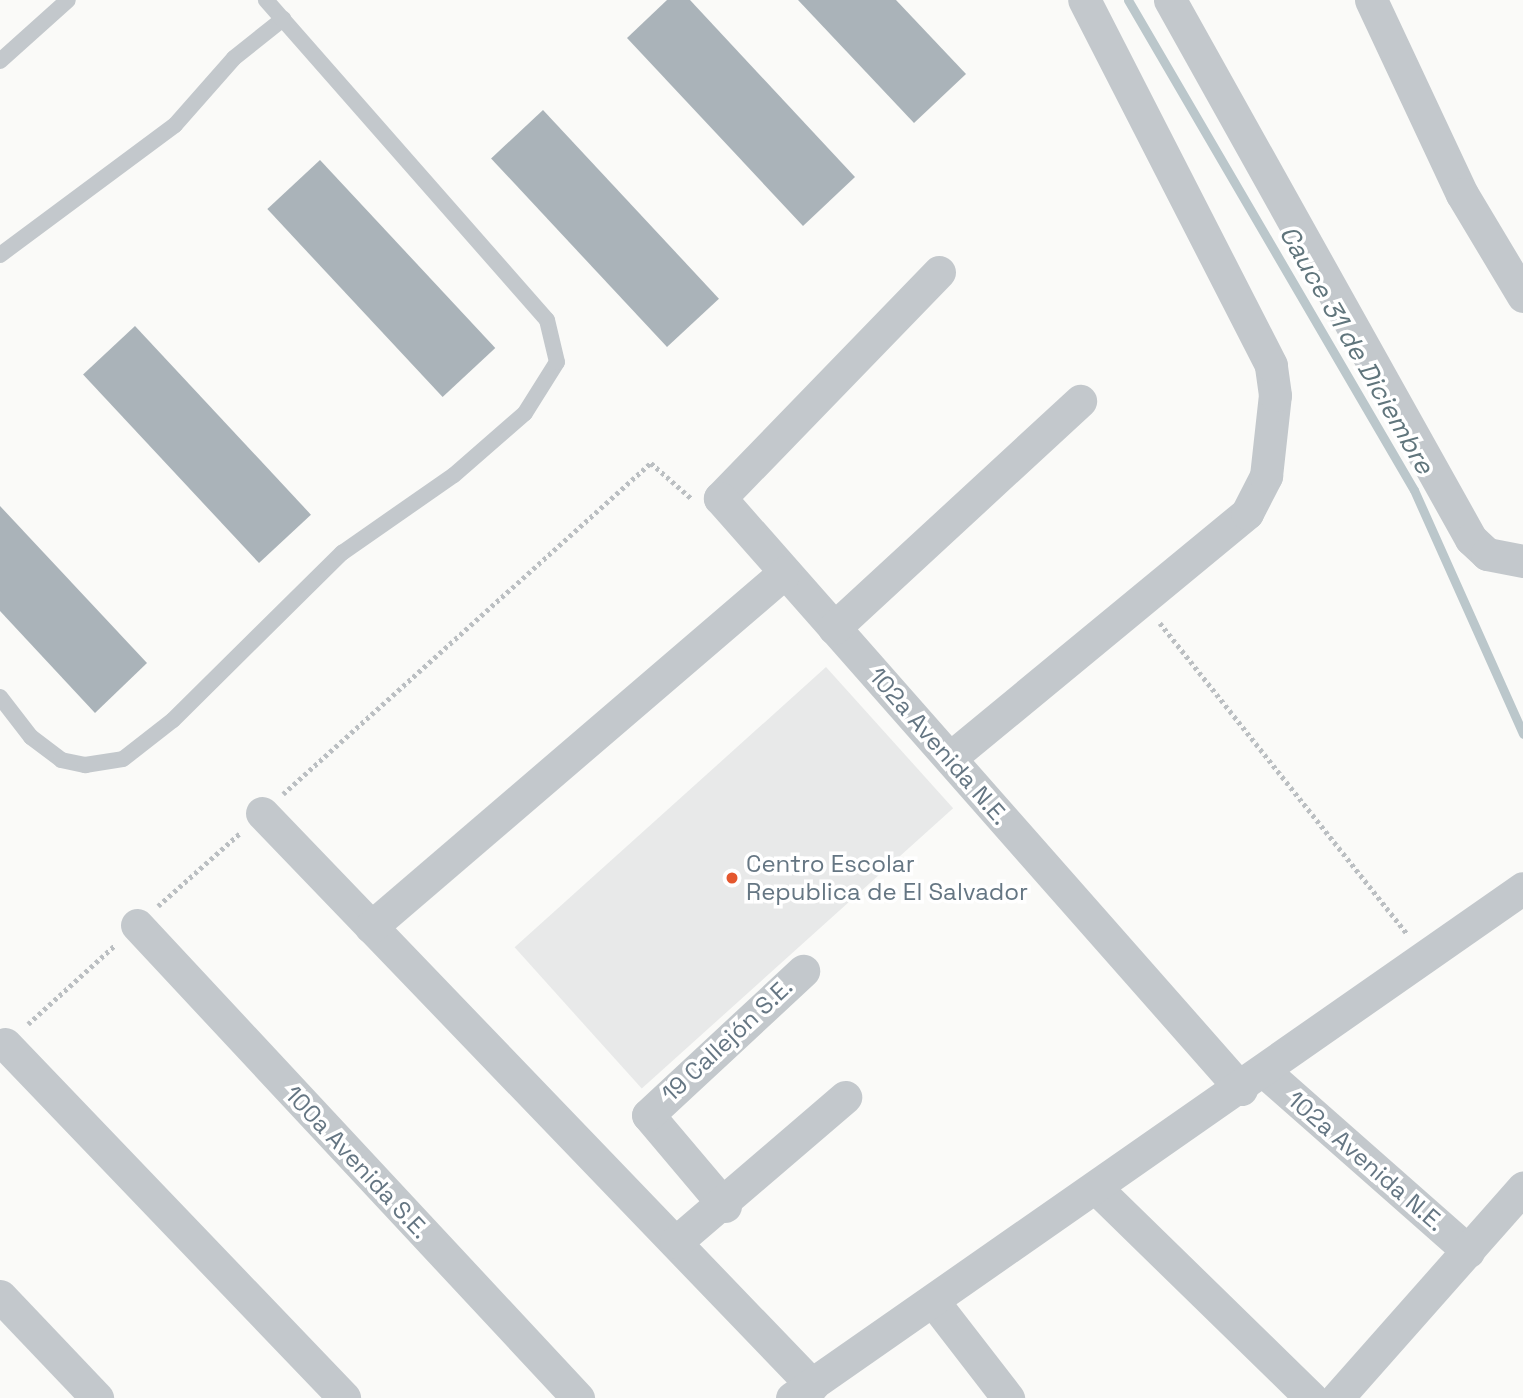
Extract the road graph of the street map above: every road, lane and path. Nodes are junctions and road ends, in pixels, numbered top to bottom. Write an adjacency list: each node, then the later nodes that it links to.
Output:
1 (68, 0): 7 (lane)
2 (266, 0): 6 (lane)
3 (1084, 0): 15 (street)
4 (1171, 0): 13 (street)
5 (1371, 0): 10 (street)
6 (283, 19): 8 (lane); 17 (lane)
7 (0, 61)
8 (0, 255)
9 (939, 272): 12 (street)
10 (1523, 296)
11 (1080, 401): 16 (street)
12 (720, 498): 14 (street, 102a Avenida N.E.); 19 (path)
13 (1514, 561)
14 (785, 572): 16 (street, 102a Avenida N.E.); 22 (street)
15 (1140, 598): 18 (street); 23 (path)
16 (834, 628): 18 (street, 102a Avenida N.E.)
17 (0, 697)
18 (950, 758): 26 (street, 102a Avenida N.E.)
19 (262, 813): 21 (path); 22 (street)
20 (1516, 894): 23 (street)
21 (137, 925): 25 (path); 38 (street, 100a Avenida S.E.)
22 (371, 927): 31 (street)
23 (1423, 963): 26 (street)
24 (803, 971): 30 (street, 19 Callejón S.E.)
25 (5, 1044): 37 (street)
26 (1253, 1080): 28 (street); 32 (street, 102a Avenida N.E.)
27 (845, 1097): 30 (street)
28 (1096, 1188): 34 (street); 40 (street)
29 (1523, 1188): 32 (street)
30 (725, 1206): 31 (street)
31 (676, 1242): 35 (street)
32 (1468, 1251): 41 (street)
33 (0, 1296): 36 (street)
34 (933, 1301): 35 (street); 39 (street)
35 (802, 1391)
36 (97, 1398)
37 (344, 1398)
38 (578, 1398)
39 (1008, 1398)
40 (1311, 1398)
41 (1337, 1398)

